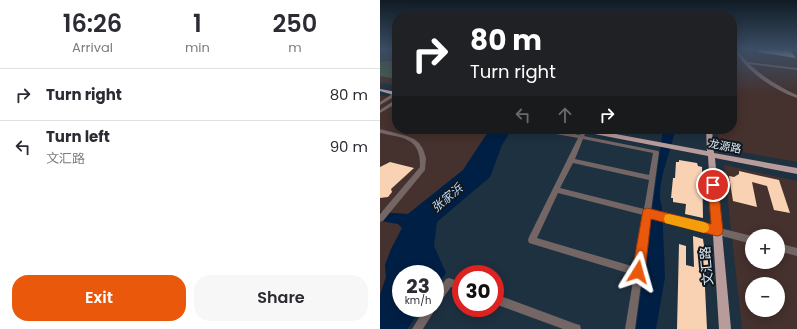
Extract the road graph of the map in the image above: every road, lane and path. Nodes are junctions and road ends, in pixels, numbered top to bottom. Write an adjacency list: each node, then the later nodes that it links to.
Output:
1 (749, 64): 7 (street)
2 (758, 64): 3 (street)
3 (797, 69)
4 (380, 90): 5 (main road)
5 (392, 93)
6 (392, 97): 8 (street)
7 (797, 97)
8 (380, 104)
9 (392, 104): 10 (street)
10 (380, 112)
11 (380, 131): 12 (street)
12 (392, 134)
13 (393, 134): 25 (street)
14 (562, 134): 18 (street)
15 (582, 134): 18 (street)
16 (608, 134): 19 (main road, 龙源路)
17 (709, 134): 19 (main road, 文汇路)
18 (581, 138): 20 (street); 22 (street)
19 (711, 155): 21 (main road, 龙源路); 26 (main road, 文汇路)
20 (571, 160): 22 (street); 23 (street)
21 (797, 171)
22 (652, 178): 24 (street)
23 (556, 190): 24 (street); 30 (street)
24 (647, 213): 26 (street); 30 (street)
25 (380, 219)
26 (717, 231): 27 (street); 38 (main road, 文汇路)
27 (745, 238)
28 (785, 249): 29 (street)
29 (797, 252)
30 (638, 272): 37 (street)
31 (452, 283): 32 (street)
32 (444, 289)
33 (504, 302): 36 (street)
34 (425, 317): 35 (street)
35 (417, 329)
36 (576, 329)
37 (630, 329)
38 (726, 329)

